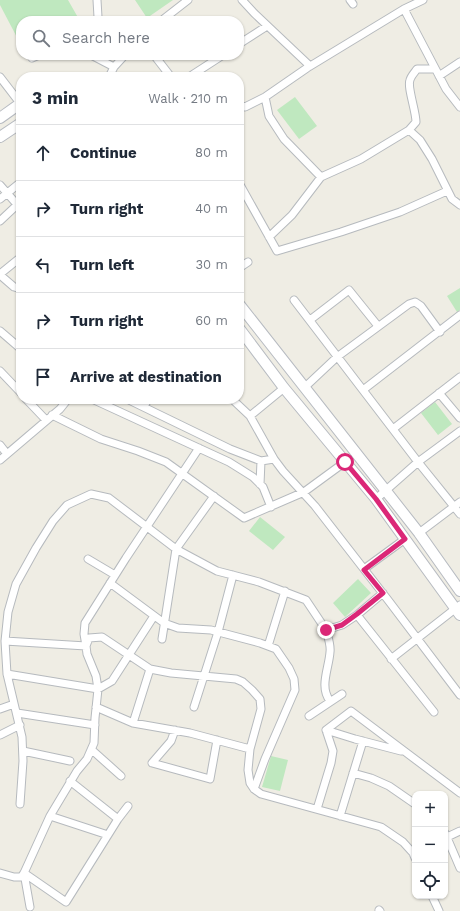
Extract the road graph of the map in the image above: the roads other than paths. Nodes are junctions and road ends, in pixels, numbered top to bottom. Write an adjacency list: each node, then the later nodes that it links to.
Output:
1 (97, 0): 6 (street)
2 (242, 0): 8 (street)
3 (423, 0): 5 (street)
4 (184, 1): 7 (street)
5 (404, 9): 15 (street); 17 (street)
6 (97, 16)
7 (167, 16)
8 (267, 26): 9 (street); 15 (street)
9 (244, 41)
10 (100, 60): 16 (street)
11 (120, 60): 16 (street)
12 (158, 60): 19 (street)
13 (215, 60): 20 (street)
14 (460, 62): 21 (street)
15 (310, 66): 23 (street)
16 (114, 67): 18 (street)
17 (435, 69): 21 (street); 30 (street)
18 (112, 72)
19 (167, 72)
20 (197, 72)
21 (439, 76): 27 (street)
22 (0, 77): 24 (street)
23 (265, 96): 26 (street); 32 (street)
24 (16, 97)
25 (16, 107): 28 (street)
26 (244, 107)
27 (460, 107)
28 (0, 118)
29 (16, 126): 31 (street)
30 (409, 130): 32 (street); 35 (street)
31 (0, 137)
32 (321, 177): 43 (street)
33 (0, 185): 37 (street)
34 (16, 186): 37 (street)
35 (447, 191): 40 (street); 43 (street)
36 (244, 192): 43 (street)
37 (6, 193): 38 (street); 39 (street)
38 (0, 199)
39 (16, 204)
40 (460, 205)
41 (16, 209): 42 (street)
42 (0, 221)
43 (269, 237)
44 (16, 261): 47 (street)
45 (248, 262): 46 (street)
46 (244, 265)
47 (0, 275): 48 (street)
48 (16, 288)
49 (294, 300): 52 (street)
50 (244, 310): 62 (street)
51 (460, 315): 55 (street)
52 (310, 320): 53 (street); 58 (street)
53 (378, 326): 55 (street); 58 (street)
54 (0, 332): 57 (street)
55 (440, 332): 64 (street)
56 (244, 335): 61 (street)
57 (16, 345)
58 (337, 357): 62 (street); 64 (street)
59 (0, 371): 63 (street)
60 (460, 377): 65 (street)
61 (284, 388): 74 (street); 85 (street)
62 (304, 388): 89 (street)
63 (16, 389)
64 (363, 390): 77 (street)
65 (439, 393): 75 (street); 77 (street)
66 (31, 404): 76 (street)
67 (64, 404): 73 (street)
68 (103, 404): 80 (street)
69 (137, 404): 72 (street)
70 (146, 404): 72 (street)
71 (237, 404): 74 (street)
72 (144, 407): 84 (street)
73 (52, 415): 76 (street); 87 (street)
74 (250, 416): 82 (street)
75 (460, 418)
76 (46, 420): 81 (street)
77 (393, 429): 86 (street)
78 (460, 431): 86 (street)
79 (0, 445): 81 (street)
80 (199, 448): 87 (street); 88 (street)
81 (7, 454): 83 (street)
82 (274, 459): 84 (street); 90 (street)
83 (0, 460)
84 (261, 461): 88 (street)
85 (345, 462): 90 (street); 92 (street)
86 (418, 462): 89 (street); 93 (street)
87 (182, 474): 91 (street); 96 (street)
88 (260, 484): 94 (street)
89 (385, 491): 92 (street); 97 (street)
90 (304, 492): 94 (street); 101 (street)
91 (214, 496): 94 (street); 99 (street)
92 (376, 499): 98 (street)
93 (457, 504): 95 (street); 97 (street)
94 (271, 507)
95 (460, 514)
96 (146, 527): 99 (street); 102 (street); 116 (street)
97 (419, 533): 106 (street)
98 (405, 539): 101 (street); 108 (street)
99 (176, 549): 103 (street); 111 (street)
100 (88, 559): 102 (street)
101 (364, 570): 107 (street)
102 (115, 575): 104 (street)
103 (233, 575): 105 (street); 113 (street)
104 (110, 583): 110 (street); 117 (street)
105 (285, 591): 112 (street); 118 (street)
106 (460, 591)
107 (383, 593): 109 (street); 115 (street)
108 (458, 610): 115 (street)
109 (357, 614): 112 (street); 120 (street)
110 (154, 616): 111 (street); 119 (street)
111 (164, 623): 113 (street); 114 (street)
112 (326, 630): 127 (street)
113 (218, 632): 118 (street); 123 (street)
114 (162, 639)
115 (418, 639): 120 (street); 126 (street)
116 (5, 641): 117 (street); 122 (street)
117 (86, 646): 119 (street); 124 (street)
118 (268, 646): 151 (street)
119 (129, 656): 121 (street); 124 (street)
120 (391, 659): 132 (street)
121 (150, 669): 123 (street); 135 (street)
122 (8, 674): 124 (street); 128 (street)
123 (204, 676): 130 (street); 143 (street)
124 (98, 689): 129 (street)
125 (342, 694): 127 (street)
126 (460, 695)
127 (330, 701): 134 (street)
128 (14, 704): 131 (street); 133 (street)
129 (96, 707): 135 (street); 137 (street)
130 (194, 707)
131 (0, 709)
132 (434, 712)
133 (17, 713): 136 (street); 137 (street)
134 (309, 716)
135 (133, 723): 138 (street)
136 (20, 725): 140 (street); 145 (street)
137 (95, 725): 144 (street)
138 (175, 730): 141 (street); 141 (street)
139 (326, 730): 142 (street); 146 (street); 156 (street)
140 (0, 735)
141 (217, 740): 143 (street)
142 (363, 741): 146 (street); 148 (street)
143 (250, 749): 151 (street)
144 (92, 750): 149 (street); 150 (street)
145 (23, 751): 147 (street); 154 (street)
146 (404, 752): 152 (street)
147 (70, 761)
148 (353, 773): 153 (street); 158 (street)
149 (122, 776)
150 (70, 781): 157 (street); 159 (street)
151 (254, 789): 156 (street)
152 (460, 793)
153 (412, 802)
154 (20, 804)
155 (128, 806): 159 (street)
156 (317, 809): 158 (street)
157 (50, 816): 161 (street); 166 (street)
158 (340, 816): 164 (street)
159 (118, 819): 161 (street)
160 (460, 831): 162 (street)
161 (108, 835): 166 (street)
162 (448, 835)
163 (448, 841): 165 (street)
164 (412, 852)
165 (460, 868)
166 (24, 873): 167 (street); 169 (street)
167 (1, 875)
168 (433, 899): 170 (street)
169 (30, 907)
170 (439, 911)

